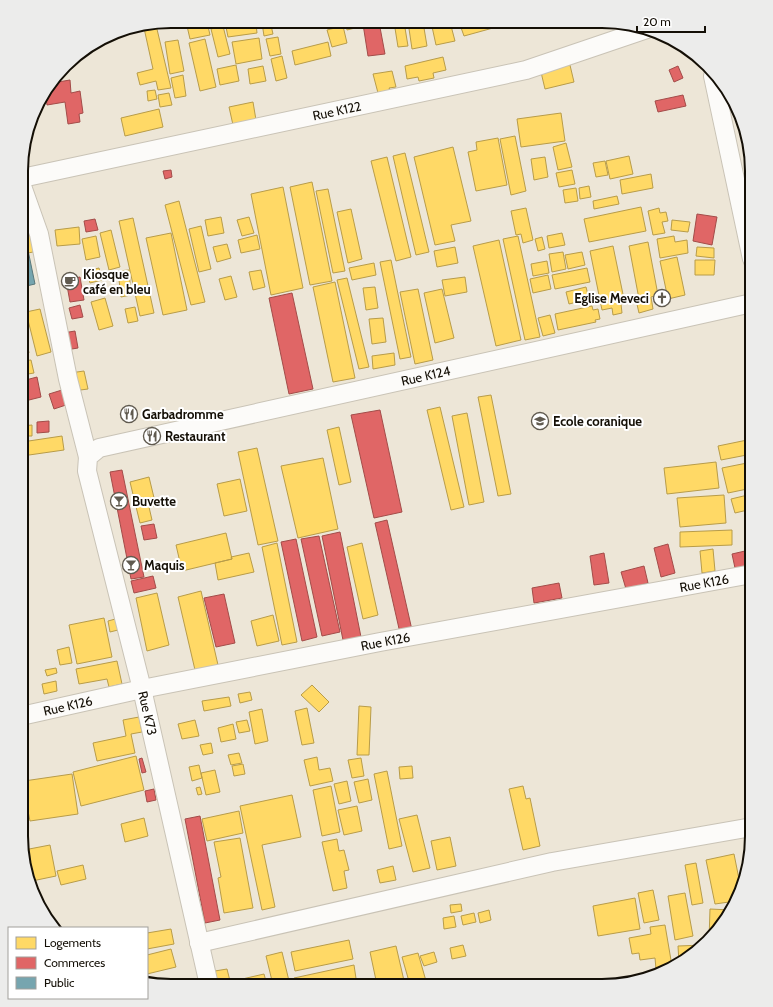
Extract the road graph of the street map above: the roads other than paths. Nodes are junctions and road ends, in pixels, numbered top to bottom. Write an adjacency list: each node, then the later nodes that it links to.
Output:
1 (637, 32): 3 (street, Rue K122)
2 (715, 84): 5 (street)
3 (28, 177)
4 (28, 203): 7 (street, Rue K73)
5 (745, 226)
6 (745, 305): 7 (street, Rue K124)
7 (93, 452): 9 (street, Rue K73)
8 (745, 575): 9 (street, Rue K126)
9 (142, 689): 10 (street, Rue K126); 12 (street, Rue K73)
10 (28, 714)
11 (745, 828): 12 (street)
12 (199, 943): 13 (street, Rue K73)
13 (208, 979)

